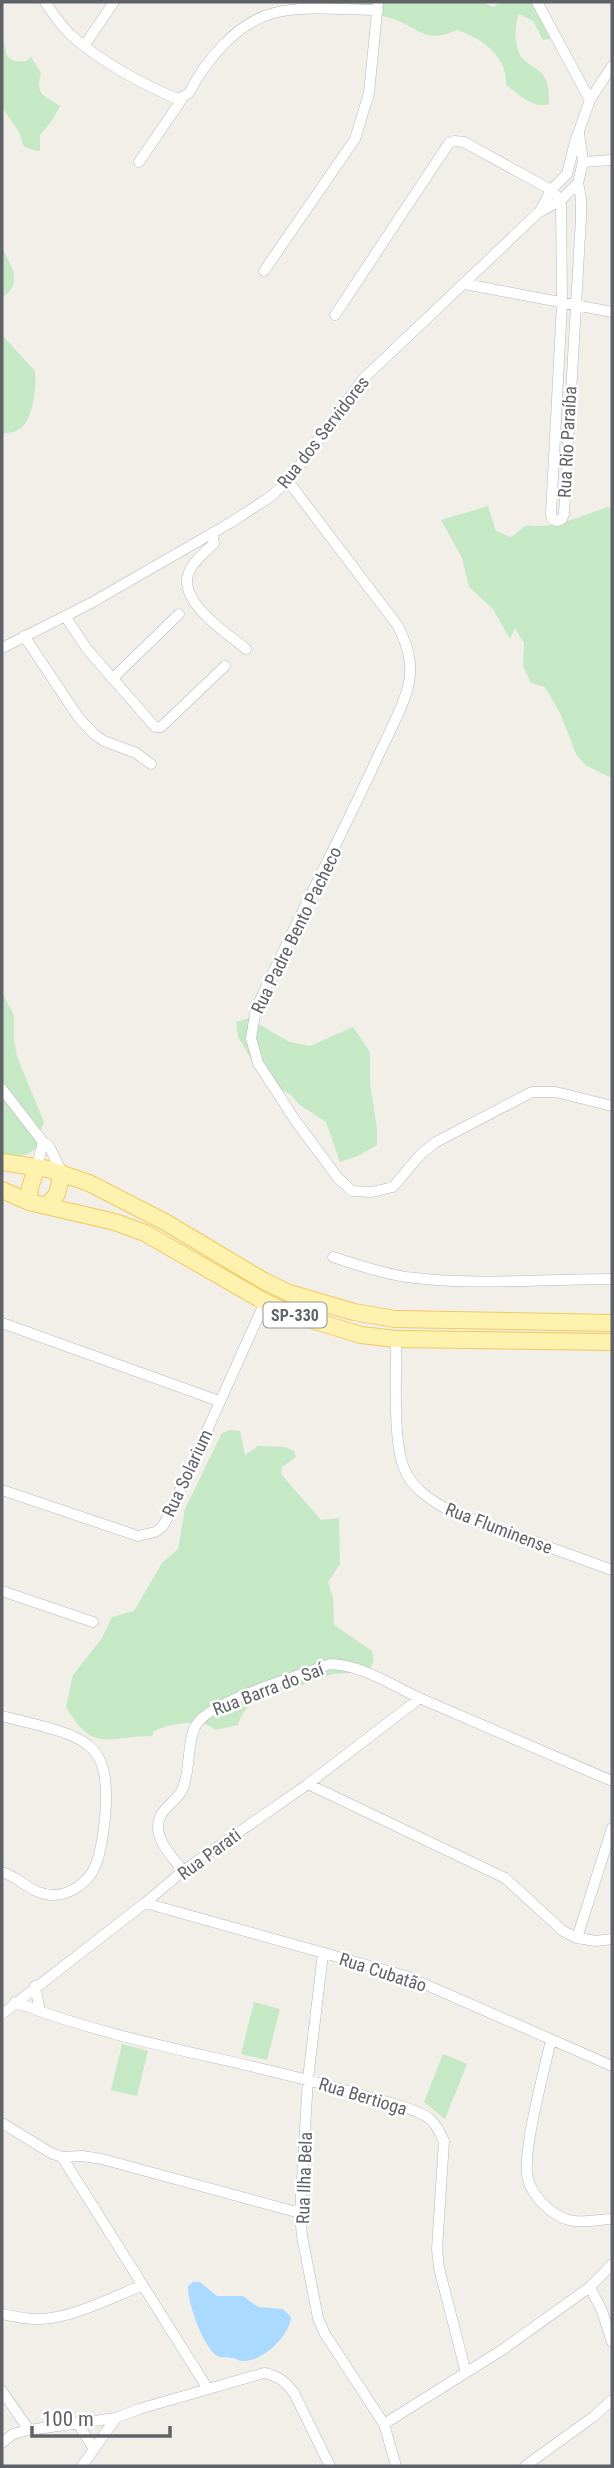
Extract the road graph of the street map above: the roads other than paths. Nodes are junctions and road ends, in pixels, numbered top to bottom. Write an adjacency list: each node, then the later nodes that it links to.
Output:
1 (45, 2): 5 (street)
2 (114, 2): 5 (street)
3 (537, 2): 8 (street)
4 (378, 6): 7 (street); 18 (street)
5 (84, 46): 7 (street)
6 (612, 66): 8 (street)
7 (184, 96): 11 (street)
8 (590, 100): 9 (street)
9 (579, 133): 12 (street); 13 (street)
10 (612, 160): 12 (street)
11 (139, 162)
12 (583, 162): 14 (street, Rua Rio Paraíba)
13 (566, 174): 14 (street); 15 (street, Rua dos Servidores)
14 (578, 183): 16 (street, Rua dos Servidores); 21 (street, Rua Rio Paraíba)
15 (551, 190): 16 (street); 17 (street, Rua dos Servidores); 23 (street)
16 (561, 200): 17 (street, Rua dos Servidores); 20 (street, Rua Rio Paraíba)
17 (538, 213): 19 (street, Rua dos Servidores)
18 (264, 271)
19 (465, 284): 20 (street); 24 (street, Rua dos Servidores)
20 (562, 304): 21 (street); 21 (street, Rua Rio Paraíba)
21 (575, 306): 22 (street)
22 (612, 312)
23 (335, 315)
24 (288, 481): 25 (street, Rua dos Servidores); 35 (street, Rua Padre Bento Pacheco)
25 (212, 533): 27 (street, Rua dos Servidores); 30 (street)
26 (178, 614): 32 (street)
27 (65, 616): 28 (street, Rua dos Servidores); 32 (street)
28 (24, 636): 29 (street, Rua dos Servidores); 33 (street)
29 (2, 648)
30 (246, 649)
31 (225, 666): 32 (street)
32 (112, 679)
33 (151, 764)
34 (2, 1089): 36 (street)
35 (612, 1106)
36 (43, 1142): 38 (street); 39 (street)
37 (2, 1162): 38 (main road, SP-330)
38 (37, 1167): 39 (main road, SP-330); 41 (main road)
39 (62, 1173): 42 (main road); 47 (main road, SP-330)
40 (2, 1190): 41 (main road, SP-330)
41 (29, 1202): 42 (main road, SP-330)
42 (47, 1206): 45 (main road, SP-330)
43 (333, 1257): 44 (street)
44 (612, 1279)
45 (265, 1302): 48 (main road, SP-330); 50 (street, Rua Solarium)
46 (2, 1323): 50 (street)
47 (612, 1323)
48 (396, 1339): 49 (main road, SP-330); 52 (street, Rua Fluminense)
49 (612, 1342)
50 (219, 1401): 51 (street, Rua Solarium)
51 (2, 1490)
52 (612, 1570)
53 (2, 1591): 54 (street)
54 (93, 1622)
55 (420, 1698): 57 (street, Rua Barra do Saí); 58 (street, Rua Parati); 60 (street, Rua Barra do Saí)
56 (2, 1716): 61 (street)
57 (612, 1781)
58 (307, 1784): 60 (street, Rua Parati); 63 (street)
59 (612, 1828): 63 (street)
60 (183, 1871): 62 (street, Rua Parati)
61 (2, 1872)
62 (145, 1903): 65 (street, Rua Cubatão); 66 (street, Rua Parati)
63 (577, 1938): 64 (street)
64 (612, 1939)
65 (323, 1952): 70 (street, Rua Cubatão); 72 (street, Rua Ilha Bela)
66 (35, 1986): 67 (street, Rua Parati); 68 (street)
67 (15, 2002): 68 (street, Rua Bertioga); 69 (street, Rua Parati)
68 (40, 2011): 72 (street, Rua Bertioga)
69 (2, 2014)
70 (551, 2040): 71 (street, Rua Cubatão); 76 (street)
71 (612, 2066)
72 (308, 2079): 75 (street, Rua Ilha Bela); 82 (street, Rua Bertioga)
73 (2, 2123): 74 (street)
74 (62, 2157): 75 (street); 78 (street)
75 (300, 2213): 88 (street, Rua Ilha Bela)
76 (612, 2219)
77 (612, 2264): 79 (street)
78 (143, 2285): 80 (street); 83 (street)
79 (590, 2287): 81 (street); 82 (street)
80 (2, 2314)
81 (612, 2342)
82 (466, 2373): 88 (street)
83 (208, 2389): 86 (street); 93 (street)
84 (2, 2391): 89 (street)
85 (612, 2400): 95 (street)
86 (116, 2418): 87 (street); 91 (street)
87 (77, 2422): 89 (street); 91 (street)
88 (384, 2424): 94 (street, Rua Ilha Bela)
89 (29, 2430): 90 (street)
90 (2, 2442)
91 (94, 2449): 92 (street)
92 (82, 2466)
93 (330, 2466)
94 (396, 2466)
95 (525, 2466)

